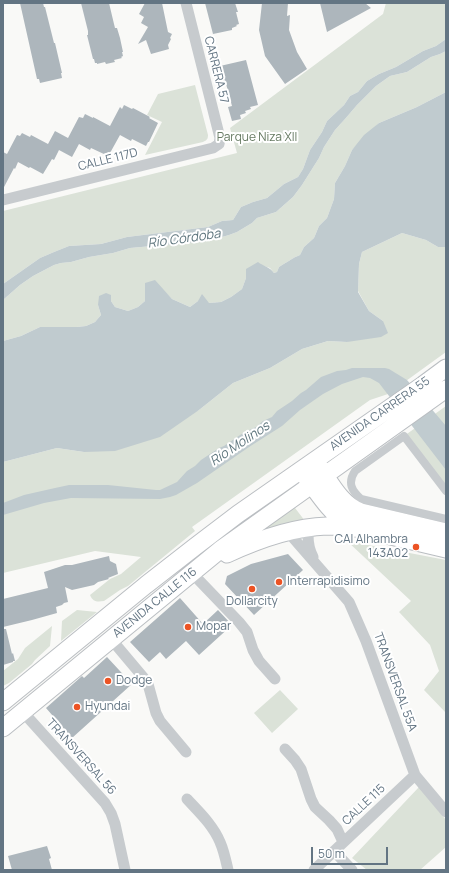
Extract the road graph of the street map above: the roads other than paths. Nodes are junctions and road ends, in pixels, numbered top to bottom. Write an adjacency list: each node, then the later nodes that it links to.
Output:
1 (186, 3): 2 (street, CARRERA 57)
2 (219, 144): 3 (street, CALLE 117D)
3 (3, 200)
4 (446, 368): 6 (main road, AVENIDA CARRERA 55)
5 (446, 389): 6 (main road, AVENIDA CARRERA 55)
6 (427, 392): 7 (main road, AVENIDA CARRERA 55)
7 (396, 414): 8 (main road, AVENIDA CARRERA 55); 10 (main road, AVENIDA CARRERA 55)
8 (315, 460): 9 (main road, AVENIDA CALLE 116); 10 (main road)
9 (301, 470): 10 (main road); 22 (main road, AVENIDA CALLE 116)
10 (318, 480): 14 (main road); 16 (main road); 19 (main road, AVENIDA CALLE 116)
11 (446, 491): 12 (street)
12 (446, 519)
13 (309, 528): 14 (main road); 15 (main road); 18 (street, TRANSVERSAL 55A)
14 (361, 529): 17 (main road)
15 (288, 532): 18 (street, TRANSVERSAL 55A); 19 (main road)
16 (446, 532)
17 (446, 549)
18 (315, 563): 27 (street, TRANSVERSAL 55A)
19 (192, 573): 20 (main road, AVENIDA CALLE 116); 21 (street)
20 (111, 640): 23 (main road, AVENIDA CALLE 116); 26 (street)
21 (275, 679)
22 (6, 697)
23 (23, 712): 24 (main road, AVENIDA CALLE 116); 32 (street, TRANSVERSAL 56)
24 (3, 728)
25 (285, 749): 30 (street)
26 (186, 752)
27 (415, 775): 29 (street, TRANSVERSAL 55A); 30 (street, CALLE 115)
28 (187, 799): 33 (street)
29 (446, 812)
30 (343, 842): 31 (street, CALLE 115)
31 (334, 851): 34 (street, CALLE 115); 35 (street)
32 (125, 870)
33 (228, 870)
34 (314, 870)
35 (352, 870)

